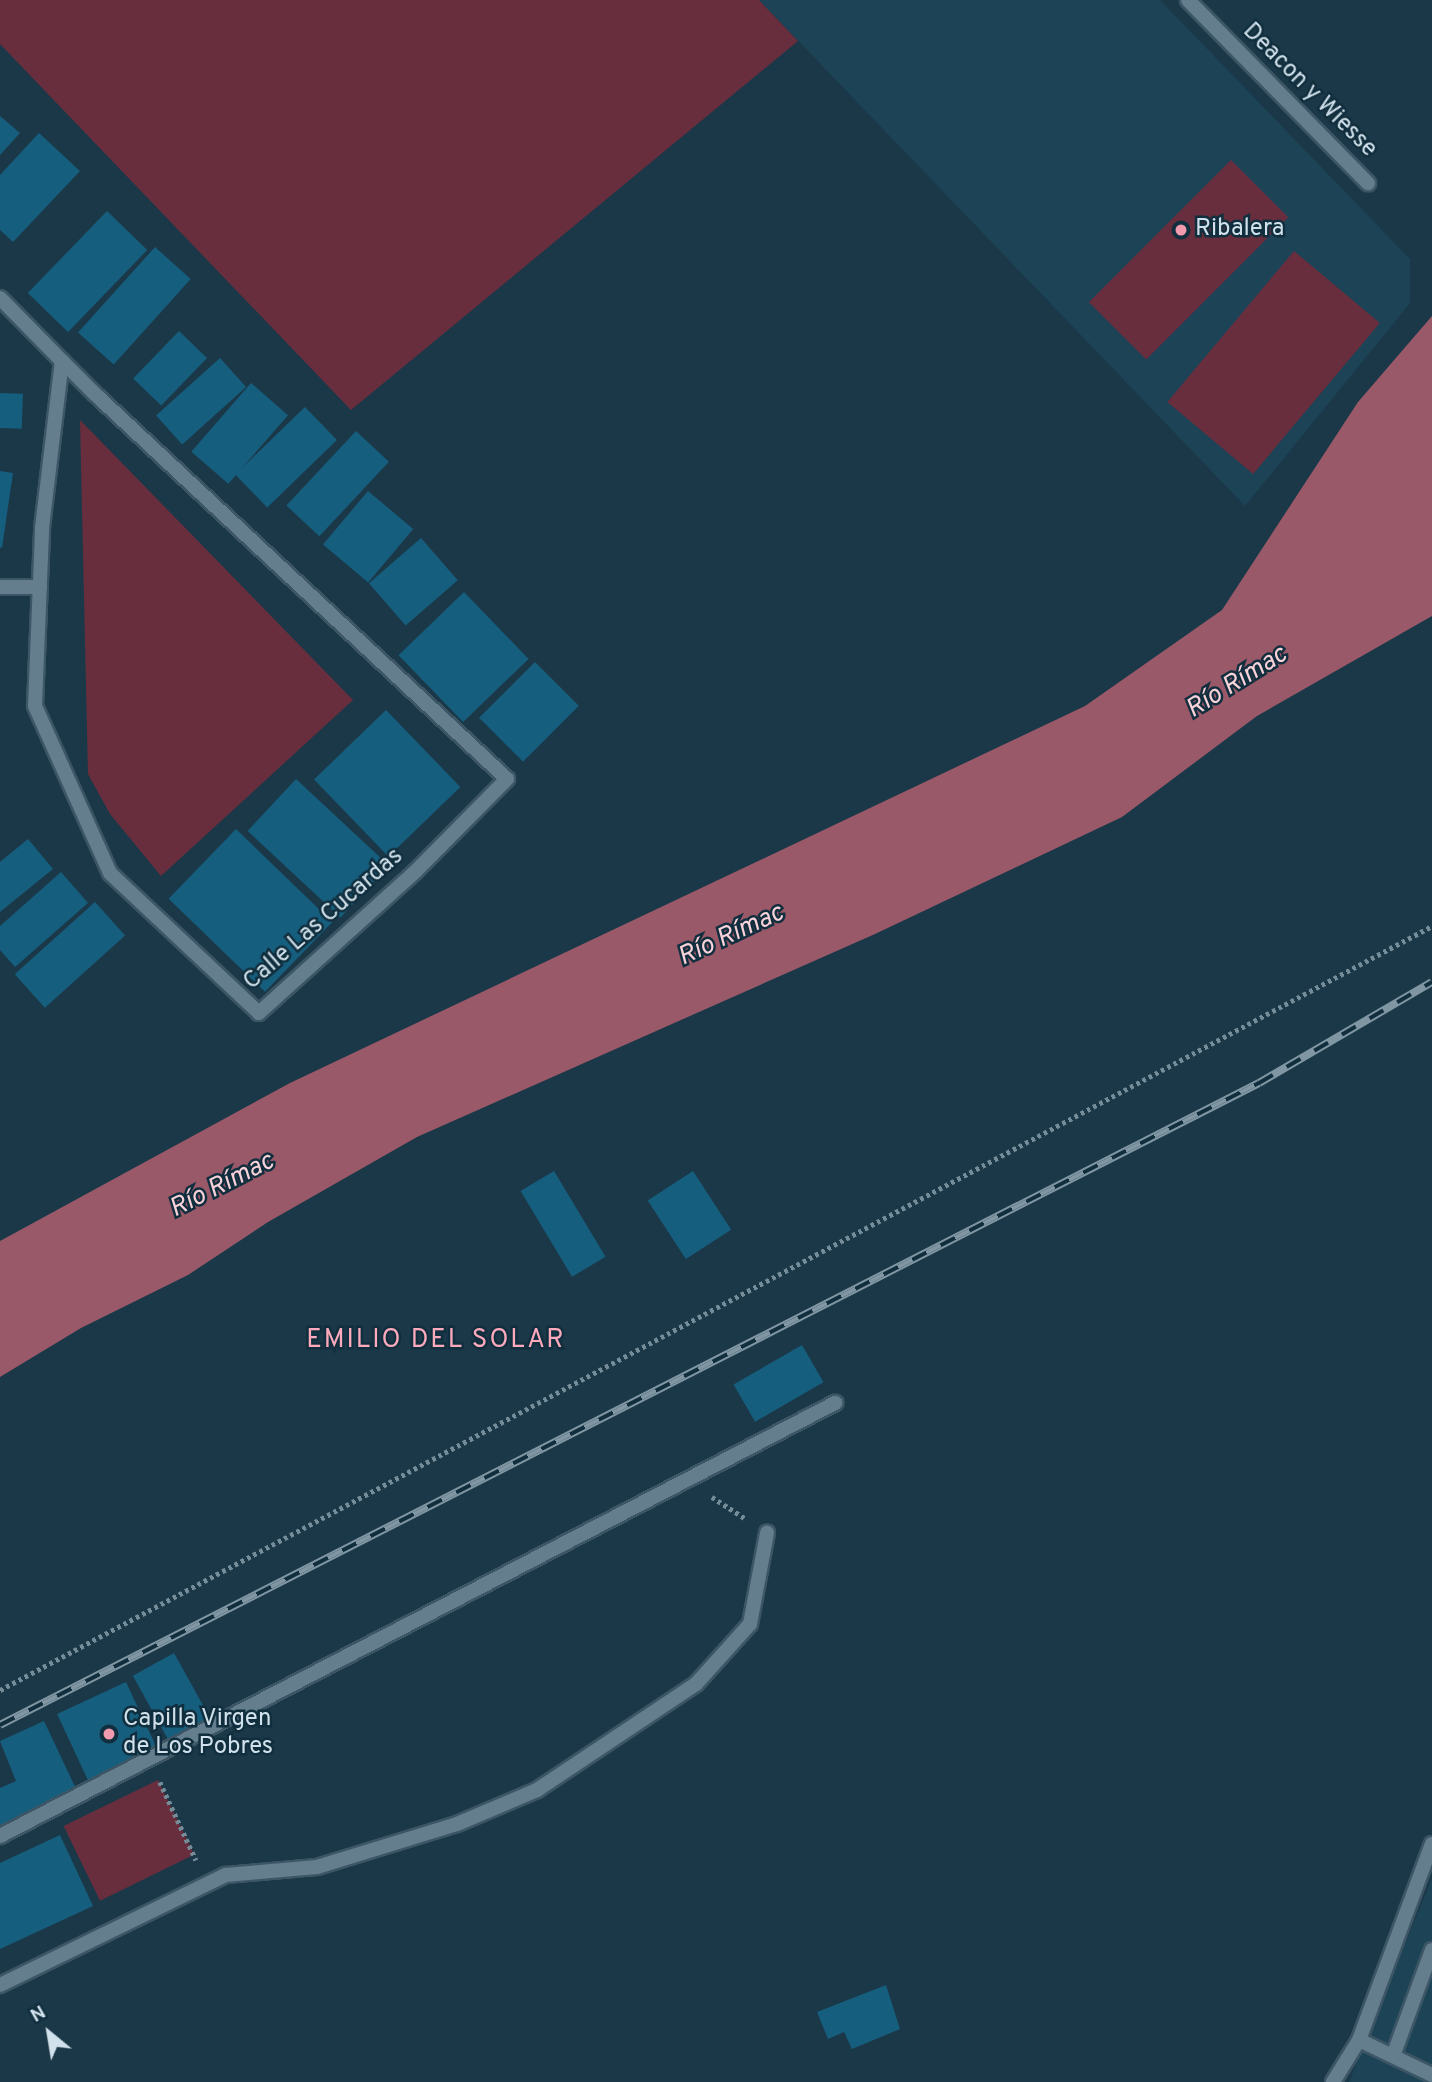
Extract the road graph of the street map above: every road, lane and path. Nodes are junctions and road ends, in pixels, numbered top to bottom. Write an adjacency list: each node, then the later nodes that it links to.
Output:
1 (1188, 0): 2 (street, Deacon y Wiesse)
2 (1368, 183)
3 (0, 299): 4 (street, Calle Las Cucardas)
4 (62, 360): 6 (street, Calle Las Cucardas); 6 (street, Calle Las Cucardas)
5 (0, 587): 6 (street)
6 (40, 587)
7 (1432, 926): 11 (path)
8 (835, 1403): 9 (street)
9 (686, 1481): 10 (path); 12 (street)
10 (767, 1533): 15 (street)
11 (0, 1690)
12 (150, 1759): 13 (street); 15 (path)
13 (0, 1836)
14 (1432, 1844): 18 (street)
15 (207, 1884): 17 (street)
16 (1432, 1950): 19 (street)
17 (0, 1985)
18 (1359, 2040): 19 (street); 21 (street)
19 (1393, 2056): 20 (street)
20 (1432, 2075)
21 (1333, 2082)

